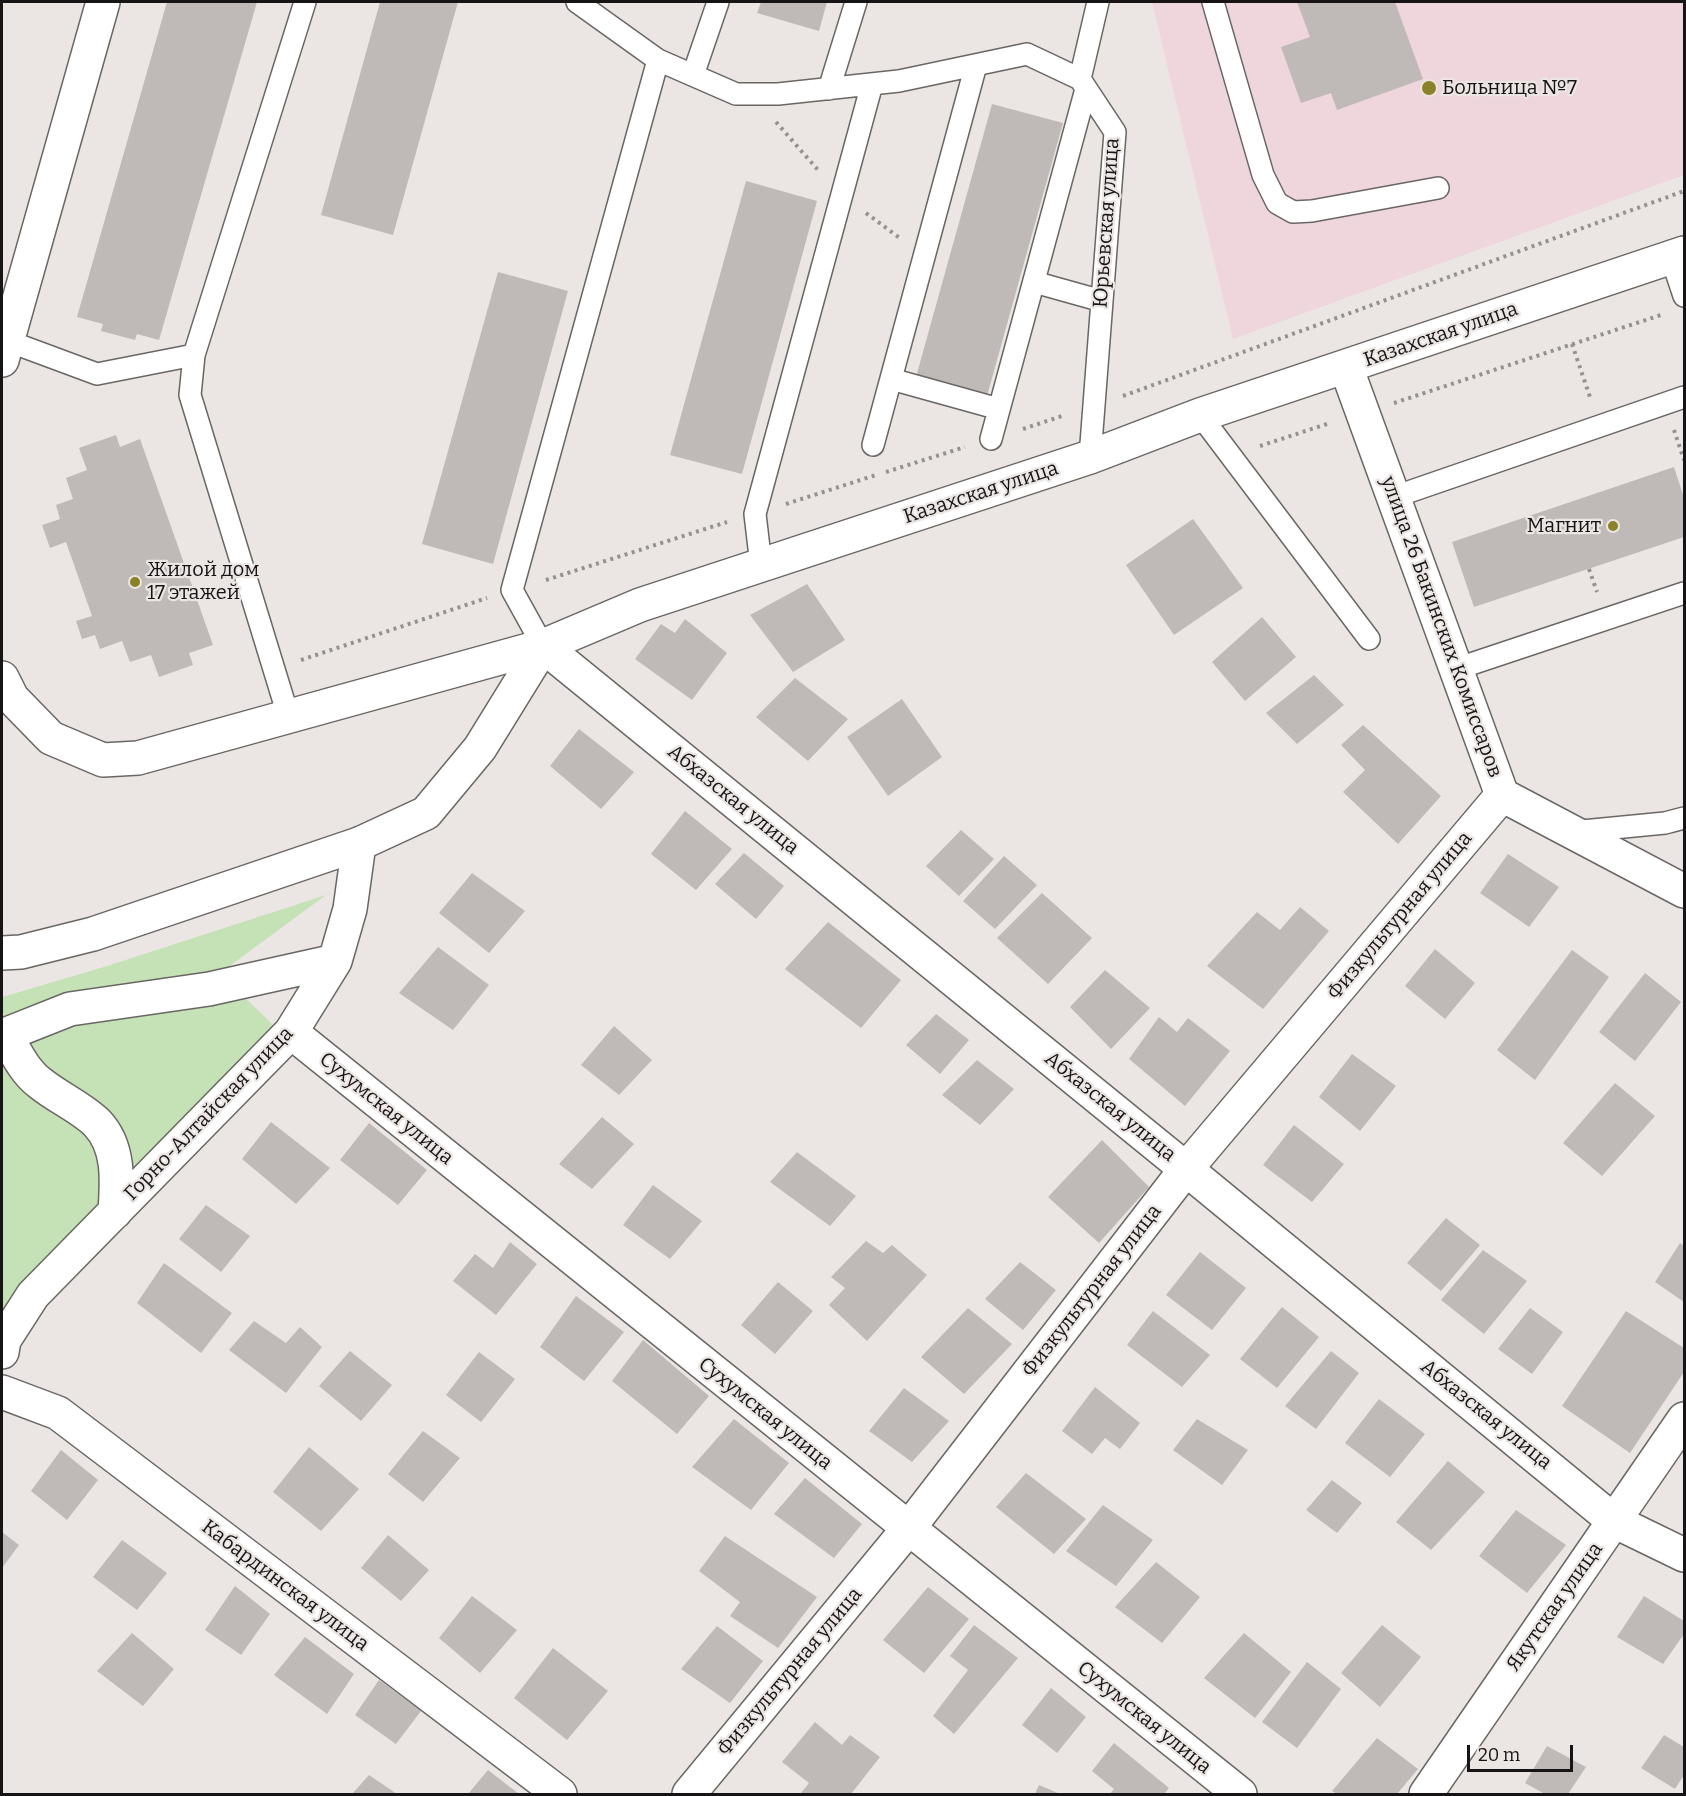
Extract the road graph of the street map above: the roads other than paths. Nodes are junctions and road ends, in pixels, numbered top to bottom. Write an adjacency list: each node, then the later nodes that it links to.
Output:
1 (103, 2): 19 (street)
2 (305, 2): 20 (lane)
3 (577, 2): 8 (lane)
4 (718, 2): 10 (lane)
5 (856, 2): 13 (lane)
6 (1098, 2): 12 (lane)
7 (1213, 2): 14 (lane)
8 (658, 60): 10 (lane); 33 (lane)
9 (976, 65): 11 (lane); 12 (lane); 22 (lane)
10 (693, 75): 13 (lane)
11 (872, 84): 13 (lane); 30 (lane)
12 (1083, 84): 16 (lane); 17 (lane, Юрьевская улица)
13 (829, 89)
14 (1438, 188)
15 (1678, 255): 18 (lane); 21 (street, Казахская улица)
16 (1034, 282): 17 (lane); 24 (lane)
17 (1102, 301): 28 (lane, Юрьевская улица)
18 (1679, 303)
19 (4, 351): 20 (lane)
20 (194, 355): 36 (lane)
21 (1346, 367): 25 (street, Казахская улица); 29 (street, улица 26 Бакинских Комиссаров)
22 (891, 379): 24 (lane); 27 (lane)
23 (1684, 398): 29 (lane)
24 (999, 409): 26 (lane)
25 (1200, 414): 28 (street, Казахская улица); 32 (lane)
26 (992, 439)
27 (873, 446)
28 (1090, 457): 30 (street, Казахская улица)
29 (1394, 497): 34 (street, улица 26 Бакинских Комиссаров)
30 (761, 565): 33 (street, Казахская улица)
31 (1684, 593): 34 (lane)
32 (1369, 639)
33 (543, 646): 36 (street, Казахская улица); 40 (street); 46 (street, Абхазская улица)
34 (1456, 669): 37 (street, улица 26 Бакинских Комиссаров)
35 (2, 678): 36 (street, Казахская улица)
36 (288, 715)
37 (1502, 795): 39 (street, улица 26 Бакинских Комиссаров); 46 (street, Физкультурная улица)
38 (1684, 818): 39 (lane)
39 (1572, 832): 41 (street, улица 26 Бакинских Комиссаров)
40 (359, 844): 42 (street); 43 (street, Горно-Алтайская улица)
41 (1684, 891)
42 (2, 953)
43 (336, 961): 44 (street, Горно-Алтайская улица); 45 (street)
44 (291, 1032): 47 (street, Горно-Алтайская улица); 52 (street, Сухумская улица)
45 (3, 1035): 47 (street)
46 (1186, 1169): 51 (street, Абхазская улица); 52 (street, Физкультурная улица)
47 (115, 1212): 48 (street, Горно-Алтайская улица)
48 (2, 1352)
49 (2, 1392): 54 (street, Кабардинская улица)
50 (1684, 1419): 51 (street, Якутская улица)
51 (1614, 1521): 53 (street, Абхазская улица); 57 (street, Якутская улица)
52 (908, 1529): 55 (street, Физкультурная улица); 56 (street, Сухумская улица)
53 (1684, 1555)
54 (560, 1794)
55 (689, 1794)
56 (1240, 1794)
57 (1426, 1794)

